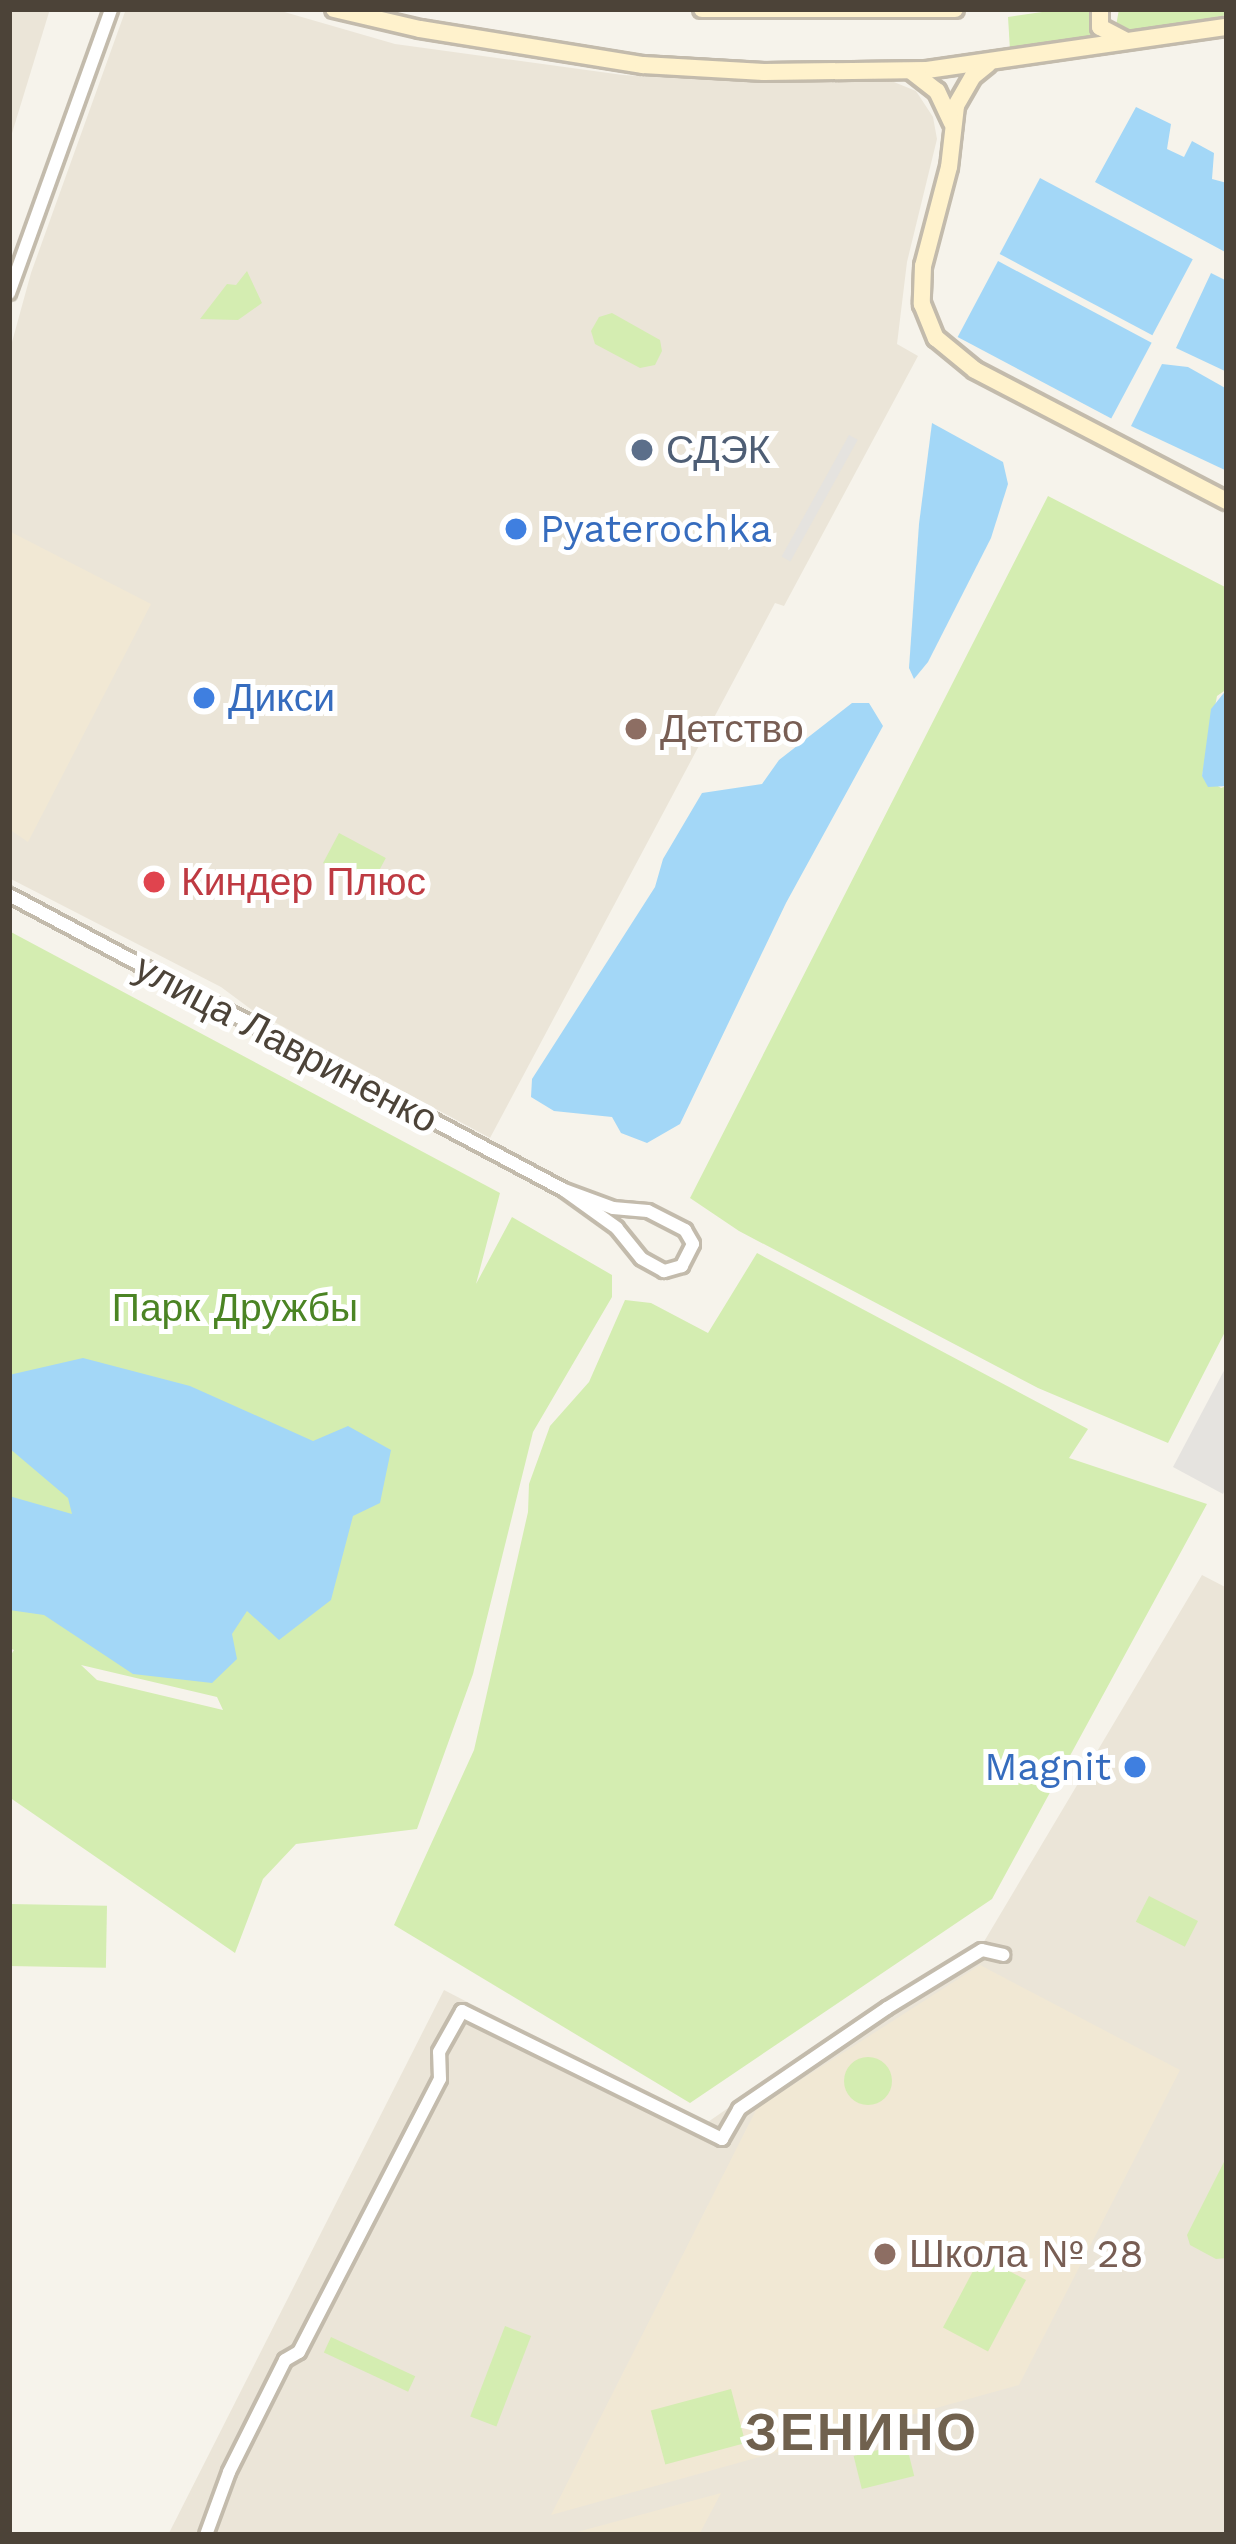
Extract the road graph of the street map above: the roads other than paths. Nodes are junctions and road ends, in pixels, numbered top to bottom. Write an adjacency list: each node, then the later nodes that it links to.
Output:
1 (111, 9): 12 (street)
2 (334, 9): 10 (main road)
3 (702, 9): 6 (main road)
4 (955, 9): 6 (main road)
5 (1100, 9): 8 (main road)
6 (924, 10)
7 (1227, 27): 8 (main road)
8 (1130, 42): 9 (main road)
9 (989, 63): 10 (main road); 11 (main road)
10 (911, 71): 11 (main road)
11 (952, 124): 13 (main road)
12 (9, 293)
13 (1227, 502)
14 (9, 895): 15 (street, улица Лавриненко)
15 (564, 1190): 15 (street)
16 (1003, 1955): 17 (street)
17 (206, 2535)

